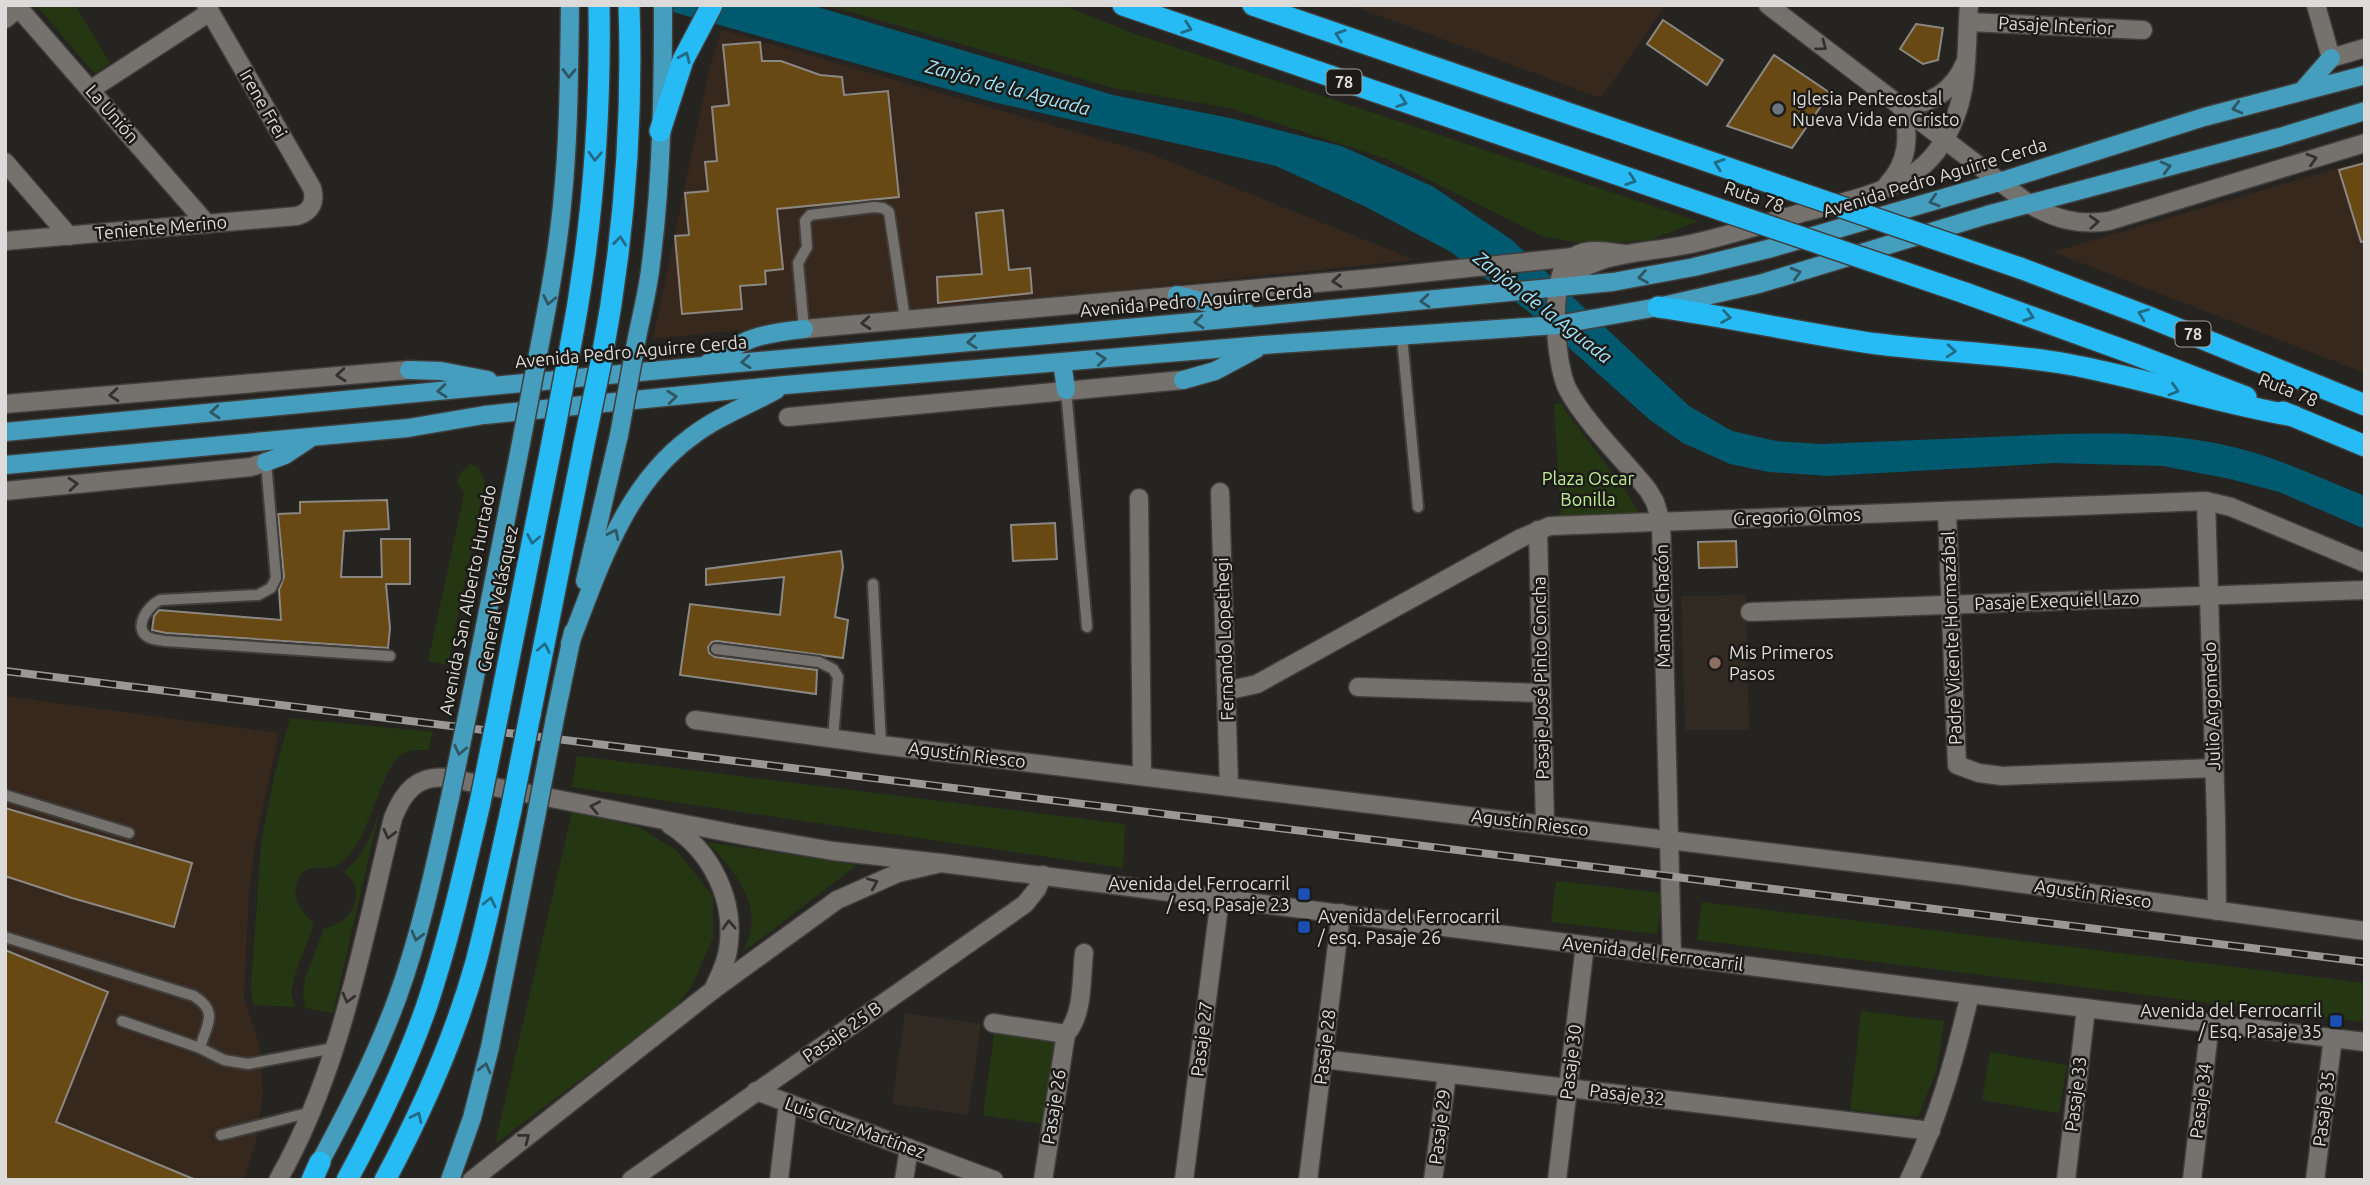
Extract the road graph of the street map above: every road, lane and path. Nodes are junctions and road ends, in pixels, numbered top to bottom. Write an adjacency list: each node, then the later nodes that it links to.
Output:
1 (570, 5): 121 (main road, Avenida San Alberto Hurtado, one-way to 121, bridge)
2 (663, 5): 22 (main road)
3 (712, 5): 22 (highway, one-way to 3)
4 (1123, 5): 52 (highway, Ruta 78 / 78, one-way to 52, bridge)
5 (1253, 5): 51 (highway, Ruta 78 / 78, one-way to 5, bridge)
6 (1768, 5): 20 (street, one-way to 20)
7 (2316, 5): 15 (street)
8 (208, 9): 18 (street); 28 (street, Irene Frei)
9 (599, 10): 123 (highway, General Velásquez, one-way to 123, bridge)
10 (13, 11): 18 (street, La Unión)
11 (629, 13): 124 (highway, one-way to 11, bridge)
12 (1968, 13): 13 (street, Pasaje Interior); 16 (street)
13 (2143, 30)
14 (2365, 48): 15 (street)
15 (2331, 58): 19 (main road)
16 (1965, 63): 20 (street); 23 (street)
17 (2365, 75): 19 (main road, Avenida Pedro Aguirre Cerda)
18 (90, 90): 30 (street, La Unión)
19 (2303, 90): 26 (main road, Avenida Pedro Aguirre Cerda, one-way to 26)
20 (1901, 106): 23 (street); 27 (street)
21 (2365, 111): 29 (main road, one-way to 21)
22 (660, 131): 74 (main road, bridge)
23 (1945, 139): 26 (street); 27 (street)
24 (2365, 143): 29 (street, one-way to 24)
25 (5, 162): 31 (street)
26 (1999, 182): 29 (street); 33 (main road, Avenida Pedro Aguirre Cerda, one-way to 33)
27 (1884, 188): 33 (street)
28 (312, 204): 30 (street, Teniente Merino)
29 (2029, 204): 36 (main road, one-way to 29)
30 (207, 224): 31 (street, Teniente Merino)
31 (69, 236): 32 (street, Teniente Merino)
32 (5, 241)
33 (1569, 268): 34 (main road, Avenida Pedro Aguirre Cerda); 35 (street, Avenida Pedro Aguirre Cerda, one-way to 35)
34 (1558, 288): 37 (main road, Avenida Pedro Aguirre Cerda, one-way to 37); 39 (street, Manuel Chacón)
35 (1177, 295): 37 (main road); 38 (street, Avenida Pedro Aguirre Cerda)
36 (1658, 307): 39 (main road); 52 (highway, one-way to 52)
37 (1261, 316): 44 (main road, Avenida Pedro Aguirre Cerda, one-way to 44)
38 (905, 319): 40 (street, Avenida Pedro Aguirre Cerda, one-way to 40); 40 (lane)
39 (1557, 325): 41 (main road); 65 (street, Manuel Chacón)
40 (804, 329): 44 (main road)
41 (1402, 337): 42 (main road); 63 (lane)
42 (1263, 345): 43 (main road, one-way to 42); 46 (main road)
43 (1062, 362): 48 (main road); 49 (main road)
44 (704, 366): 47 (main road, Avenida Pedro Aguirre Cerda)
45 (409, 370): 47 (main road); 50 (street, one-way to 50)
46 (1183, 380): 49 (street)
47 (510, 384): 54 (main road, Avenida Pedro Aguirre Cerda, one-way to 54)
48 (785, 385): 55 (main road, one-way to 48); 74 (main road, one-way to 48)
49 (1066, 390): 53 (street); 73 (lane)
50 (5, 404)
51 (2365, 405)
52 (2294, 416): 56 (highway, Ruta 78 / 78)
53 (788, 417)
54 (5, 432)
55 (312, 437): 57 (main road); 58 (main road)
56 (2365, 446)
57 (266, 462): 59 (street, one-way to 57); 76 (lane)
58 (5, 465)
59 (5, 491)
60 (1220, 492): 78 (street, Fernando Lopethegi)
61 (1139, 498): 84 (street)
62 (2206, 501): 64 (street, Gregorio Olmos); 67 (street, Gregorio Olmos); 70 (street, Julio Argomedo)
63 (1418, 507)
64 (1947, 512): 65 (street, Gregorio Olmos); 71 (street, Padre Vicente Hormazábal)
65 (1661, 522): 66 (street, Gregorio Olmos); 90 (street, Manuel Chacón)
66 (1538, 530): 78 (street, Gregorio Olmos); 79 (street, Pasaje José Pinto Concha)
67 (2365, 563)
68 (873, 584): 82 (lane)
69 (2365, 590): 70 (street, Pasaje Exequiel Lazo)
70 (2209, 596): 71 (street, Pasaje Exequiel Lazo); 83 (street, Julio Argomedo)
71 (1951, 605): 72 (street, Pasaje Exequiel Lazo); 83 (street, Padre Vicente Hormazábal)
72 (1750, 612)
73 (1087, 627)
74 (570, 643): 125 (main road, one-way to 74, bridge)
75 (716, 649): 81 (lane)
76 (390, 656)
77 (1358, 687): 79 (street)
78 (1226, 691): 85 (street, Fernando Lopethegi)
79 (1542, 693): 88 (street, Pasaje José Pinto Concha)
80 (695, 720): 81 (street, Agustín Riesco)
81 (833, 738): 82 (street, Agustín Riesco)
82 (881, 745): 84 (street, Agustín Riesco)
83 (2214, 768): 94 (street, Julio Argomedo)
84 (1142, 776): 85 (street, Agustín Riesco)
85 (1229, 786): 88 (street, Agustín Riesco)
86 (5, 795): 89 (lane)
87 (662, 821): 91 (street, Avenida del Ferrocarril); 101 (street, one-way to 87); 111 (street, Avenida del Ferrocarril, one-way to 111)
88 (1545, 825): 90 (street, Agustín Riesco)
89 (129, 833)
90 (1669, 840): 94 (street, Agustín Riesco); 100 (street, Manuel Chacón)
91 (941, 863): 92 (street, Avenida del Ferrocarril); 101 (street, one-way to 91)
92 (1042, 875): 93 (street, Avenida del Ferrocarril); 115 (street, Pasaje 25 B)
93 (1220, 898): 95 (street, Avenida del Ferrocarril); 132 (street, Pasaje 27)
94 (2217, 911): 96 (street, Agustín Riesco)
95 (1341, 913): 98 (street, Avenida del Ferrocarril); 112 (street, Pasaje 28)
96 (2365, 931)
97 (5, 937): 110 (lane)
98 (1585, 945): 100 (street, Avenida del Ferrocarril); 114 (street, Pasaje 30)
99 (1084, 953): 107 (street, Pasaje 26)
100 (1672, 956): 102 (street, Avenida del Ferrocarril)
101 (713, 990): 126 (street, one-way to 101)
102 (1970, 994): 103 (street, Avenida del Ferrocarril); 118 (street)
103 (2086, 1008): 106 (street, Avenida del Ferrocarril); 137 (street, Pasaje 33)
104 (122, 1021): 110 (lane)
105 (993, 1023): 107 (street)
106 (2210, 1023): 108 (street, Avenida del Ferrocarril); 138 (street, Pasaje 34)
107 (1066, 1034): 131 (street, Pasaje 26)
108 (2333, 1038): 109 (street, Avenida del Ferrocarril); 139 (street, Pasaje 35)
109 (2365, 1042)
110 (200, 1048): 111 (lane)
111 (334, 1048): 117 (street, Avenida del Ferrocarril)
112 (1323, 1059): 113 (street, Pasaje 32); 133 (street, Pasaje 28)
113 (1447, 1073): 114 (street, Pasaje 32); 134 (street, Pasaje 29)
114 (1569, 1088): 118 (street, Pasaje 32); 135 (street, Pasaje 30)
115 (756, 1091): 116 (street, Luis Cruz Martínez); 127 (street, Pasaje 25 B)
116 (788, 1104): 120 (street, Luis Cruz Martínez); 128 (street)
117 (311, 1112): 119 (lane); 122 (street, Avenida del Ferrocarril)
118 (1931, 1131): 136 (street)
119 (221, 1135)
120 (909, 1148): 129 (street); 130 (street, Luis Cruz Martínez)
121 (314, 1174)
122 (278, 1180)
123 (347, 1180)
124 (385, 1180)
125 (450, 1180)
126 (472, 1180)
127 (631, 1180)
128 (779, 1180)
129 (905, 1180)
130 (994, 1180)
131 (1042, 1180)
132 (1184, 1180)
133 (1308, 1180)
134 (1433, 1180)
135 (1557, 1180)
136 (1909, 1180)
137 (2066, 1180)
138 (2192, 1180)
139 (2315, 1180)

